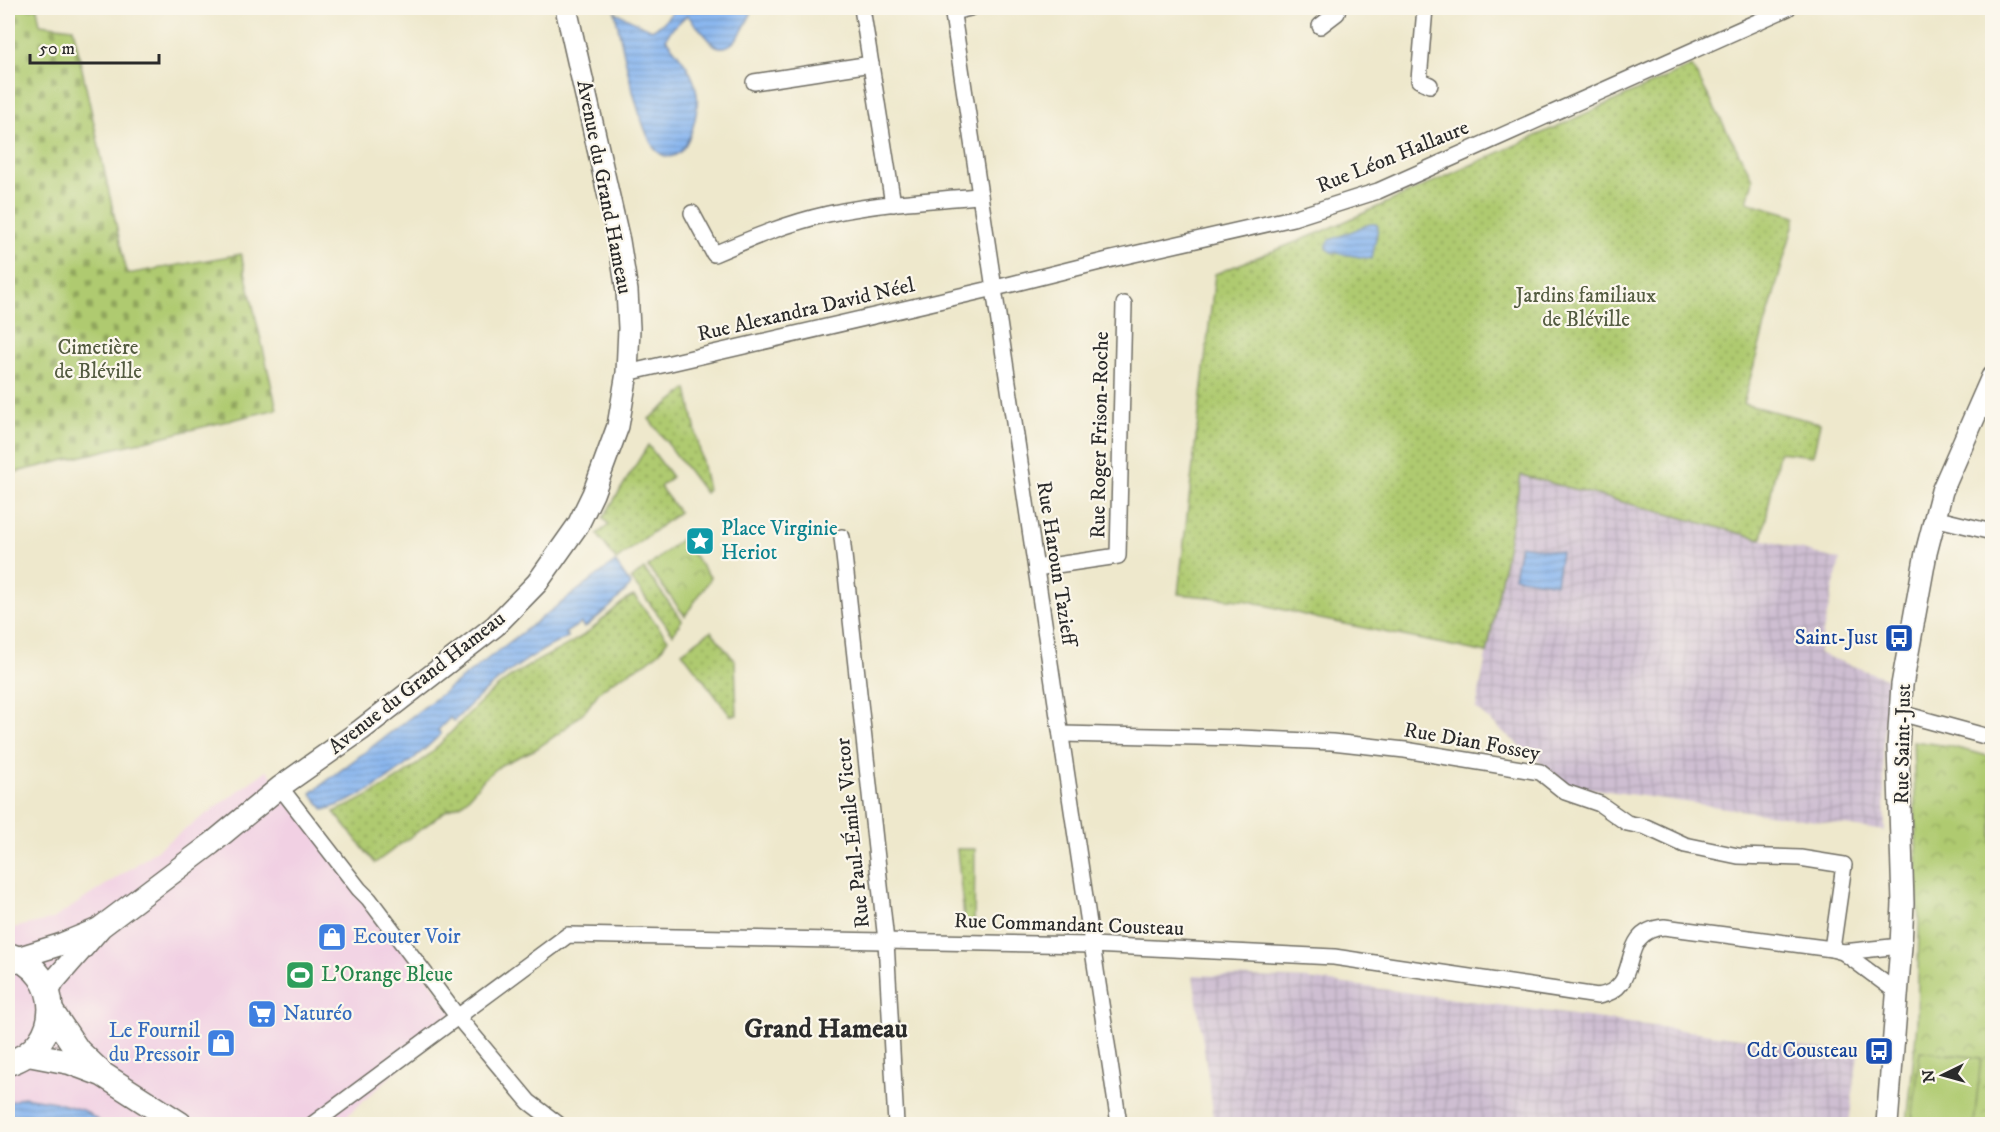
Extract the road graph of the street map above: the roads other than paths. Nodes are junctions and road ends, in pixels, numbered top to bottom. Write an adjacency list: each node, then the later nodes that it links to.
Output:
1 (566, 8): 17 (main road, Avenue du Grand Hameau)
2 (862, 8): 9 (street)
3 (970, 8): 7 (street)
4 (1338, 8): 8 (street)
5 (1425, 8): 11 (street)
6 (1788, 8): 15 (street, Rue Léon Hallaure)
7 (952, 10): 12 (street, Rue Haroun Tazieff)
8 (1320, 27)
9 (871, 64): 10 (street); 13 (street)
10 (754, 82)
11 (1430, 84)
12 (980, 196): 13 (street); 15 (street, Rue Haroun Tazieff)
13 (893, 204): 14 (street)
14 (692, 213)
15 (994, 287): 17 (street, Rue Alexandra David Néel); 22 (street, Rue Haroun Tazieff)
16 (1124, 304): 22 (street, Rue Roger Frison-Roche)
17 (627, 373): 26 (main road, Avenue du Grand Hameau)
18 (1992, 377): 19 (main road, Rue Saint-Just)
19 (1934, 518): 20 (street); 23 (main road, Rue Saint-Just)
20 (1992, 532)
21 (842, 537): 28 (street, Rue Paul-Émile Victor)
22 (1036, 568): 24 (street, Rue Haroun Tazieff)
23 (1900, 713): 25 (street); 30 (main road, Rue Saint-Just)
24 (1060, 734): 29 (street, Rue Haroun Tazieff); 31 (street, Rue Dian Fossey)
25 (1992, 738)
26 (280, 787): 27 (main road, Avenue du Grand Hameau); 35 (street)
27 (101, 927): 32 (main road, Avenue du Grand Hameau); 34 (main road, Avenue du Grand Hameau)
28 (886, 941): 29 (street, Rue Commandant Cousteau); 35 (street, Rue Commandant Cousteau); 41 (street, Rue Paul-Émile Victor)
29 (1092, 945): 31 (street, Rue Commandant Cousteau); 42 (street, Rue Haroun Tazieff)
30 (1901, 946): 31 (street, Rue Commandant Cousteau); 33 (main road, Rue Saint-Just)
31 (1837, 951): 33 (street, Rue Commandant Cousteau)
32 (12, 956): 34 (main road)
33 (1898, 993): 43 (main road, Rue Saint-Just)
34 (49, 1002): 36 (main road); 37 (main road)
35 (457, 1016): 39 (street, Rue Commandant Cousteau); 40 (street)
36 (18, 1059): 37 (main road)
37 (102, 1074): 38 (main road)
38 (180, 1125)
39 (313, 1125)
40 (558, 1125)
41 (896, 1125)
42 (1119, 1125)
43 (1887, 1125)

